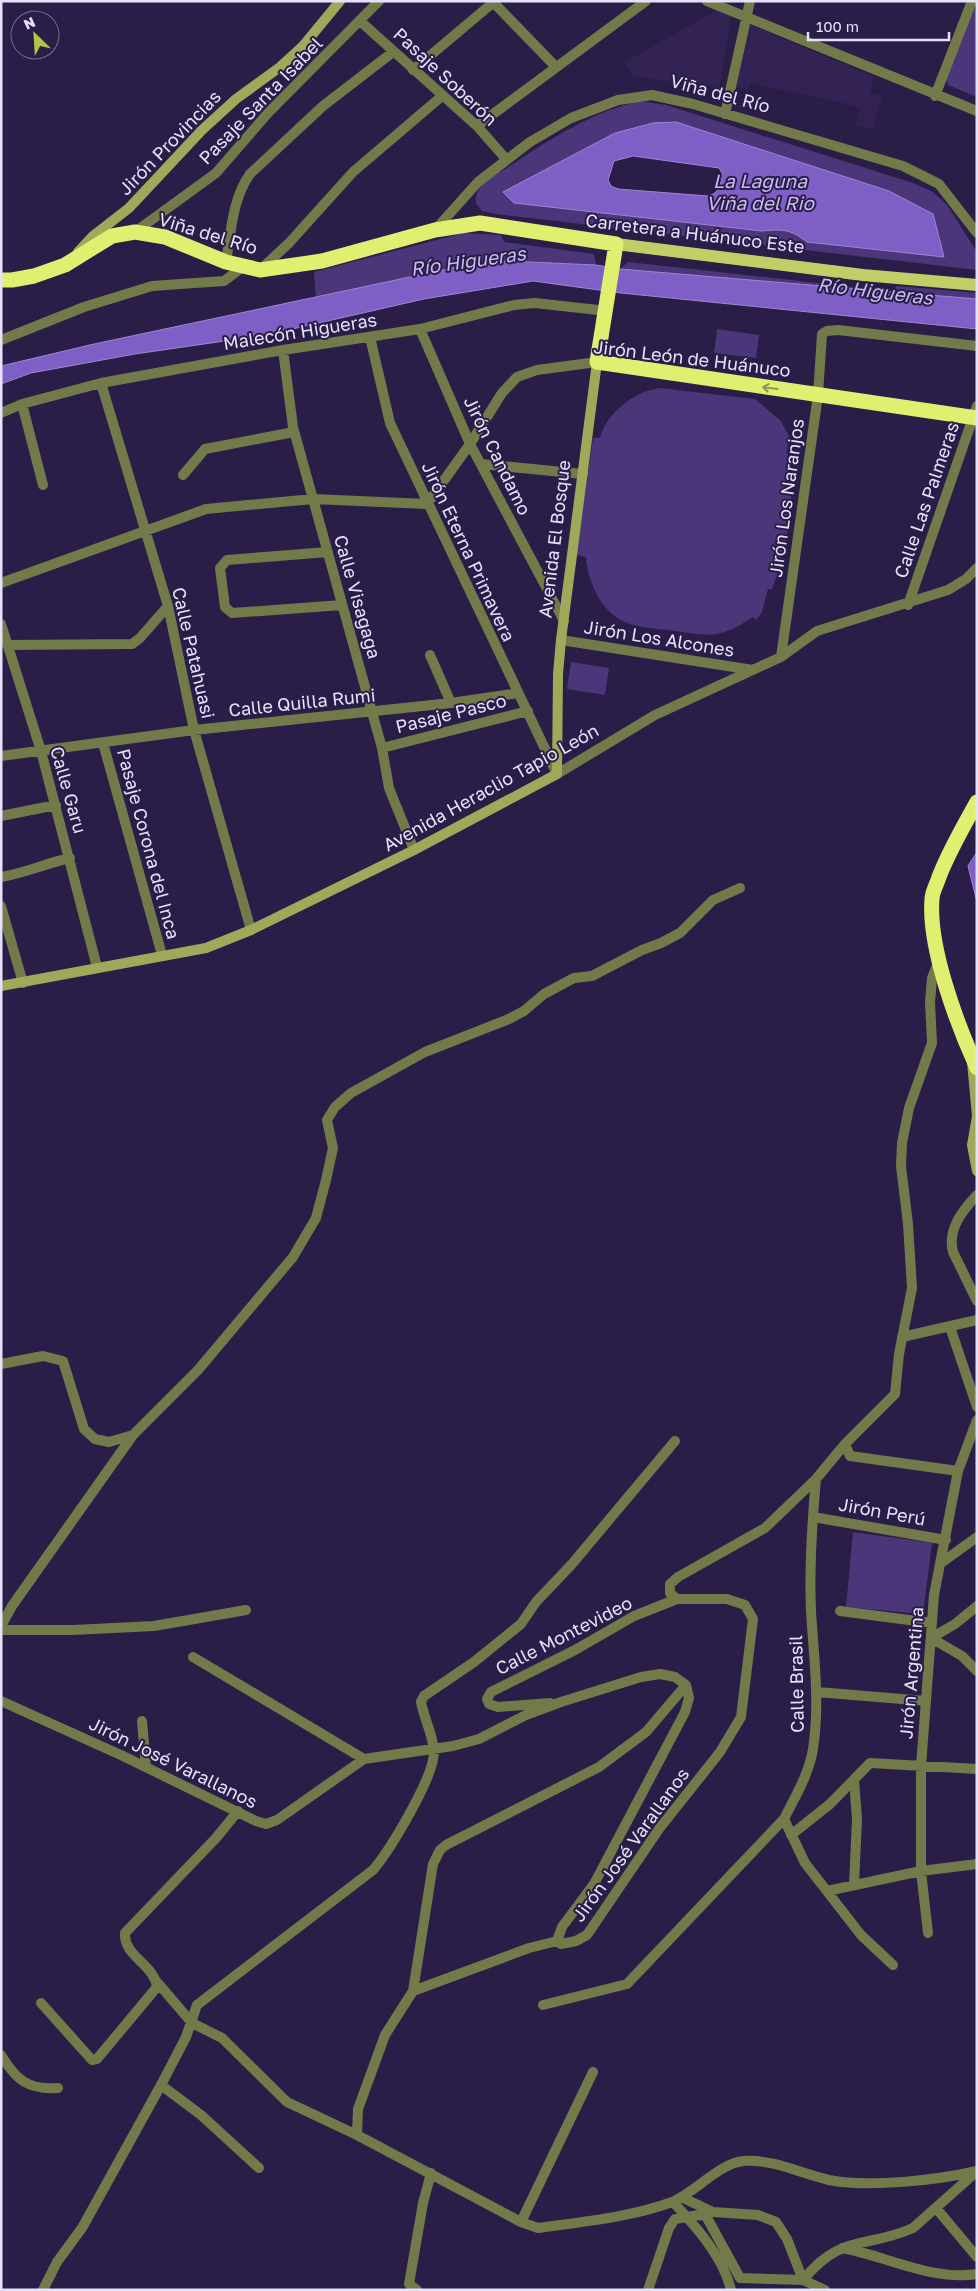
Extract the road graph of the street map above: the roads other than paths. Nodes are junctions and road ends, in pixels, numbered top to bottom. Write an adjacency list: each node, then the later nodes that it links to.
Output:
1 (340, 1): 25 (street, Jirón Provincias)
2 (379, 1): 9 (street, Pasaje Santa Isabel)
3 (646, 1): 11 (street)
4 (707, 1): 8 (street)
5 (750, 1): 8 (street)
6 (972, 1): 14 (street)
7 (495, 2): 11 (street); 12 (street)
8 (746, 18): 14 (street); 16 (street)
9 (360, 21): 10 (street, Pasaje Soberón); 20 (street, Pasaje Santa Isabel)
10 (393, 52): 12 (street, Pasaje Soberón); 24 (street)
11 (556, 67): 17 (street)
12 (413, 70): 13 (street, Pasaje Soberón)
13 (442, 96): 17 (street, Pasaje Soberón); 27 (street)
14 (935, 96): 15 (street)
15 (977, 112)
16 (725, 114): 18 (street, Viña del Río); 21 (street, Viña del Río)
17 (477, 126): 18 (street, Pasaje Soberón)
18 (506, 160): 19 (street, Viña del Río)
19 (435, 230): 22 (highway, Carretera a Huánuco Este); 23 (highway, Carretera a Huánuco Este)
20 (135, 232): 24 (highway, Viña del Río); 25 (highway, Viña del Río)
21 (977, 233)
22 (410, 237): 27 (highway, Viña del Río)
23 (616, 244): 29 (main road, Carretera a Huánuco Este); 30 (highway, Avenida El Bosque)
24 (226, 262): 26 (highway, Viña del Río)
25 (65, 265): 28 (highway, Viña del Río)
26 (244, 266): 27 (highway, Viña del Río); 33 (street)
27 (260, 270)
28 (1, 280)
29 (977, 285)
30 (607, 307): 31 (street, Malecón Higueras); 36 (highway, Avenida El Bosque)
31 (420, 329): 32 (street, Malecón Higueras); 43 (street, Jirón Candamo)
32 (370, 337): 35 (street, Malecón Higueras); 49 (street, Jirón Eterna Primavera)
33 (1, 340)
34 (977, 346): 38 (street, Jirón Los Naranjos)
35 (283, 350): 37 (street, Malecón Higueras); 42 (street, Calle Visagaga)
36 (597, 362): 38 (highway, Jirón León de Huánuco, one-way to 36); 43 (street, Jirón León de Huánuco); 45 (street, Avenida El Bosque)
37 (101, 383): 39 (street, Malecón Higueras); 50 (street, Calle Patahuasi)
38 (818, 395): 41 (highway, Jirón León de Huánuco); 62 (street, Jirón Los Naranjos)
39 (22, 404): 40 (street, Malecón Higueras); 47 (street)
40 (1, 413)
41 (976, 414): 54 (street, Calle Las Palmeras)
42 (294, 432): 46 (street); 48 (street, Calle Visagaga)
43 (470, 444): 44 (street, Jirón Candamo); 49 (street, Jirón León de Huánuco)
44 (481, 464): 45 (street); 57 (street, Jirón Candamo)
45 (583, 474): 57 (street, Avenida El Bosque)
46 (184, 475)
47 (43, 485)
48 (313, 499): 49 (street); 50 (street); 51 (street, Calle Visagaga)
49 (428, 504): 66 (street, Jirón Eterna Primavera)
50 (146, 529): 53 (street); 56 (street, Calle Patahuasi)
51 (328, 552): 55 (street, Calle Visagaga); 55 (street)
52 (977, 568): 54 (street, Avenida Heraclio Tapio León)
53 (1, 583)
54 (908, 604): 62 (street, Avenida Heraclio Tapio León)
55 (342, 605): 69 (street, Calle Visagaga)
56 (168, 606): 60 (street); 70 (street, Calle Patahuasi)
57 (564, 621): 59 (street, Avenida El Bosque)
58 (1, 624): 60 (street, Calle Garu)
59 (561, 640): 65 (street, Jirón Los Alcones); 75 (street, Avenida El Bosque)
60 (7, 645): 64 (street, Calle Garu)
61 (430, 655): 67 (street)
62 (781, 657): 65 (street, Avenida Heraclio Tapio León)
63 (1, 664): 64 (street)
64 (13, 664): 73 (street, Calle Garu)
65 (753, 670): 75 (street, Avenida Heraclio Tapio León)
66 (518, 694): 67 (street, Calle Quilla Rumi); 68 (street, Jirón Eterna Primavera)
67 (451, 703): 69 (street, Calle Quilla Rumi)
68 (528, 711): 72 (street, Pasaje Pasco); 75 (street, Jirón Eterna Primavera)
69 (372, 712): 70 (street, Calle Quilla Rumi); 72 (street, Calle Visagaga)
70 (194, 730): 71 (street, Calle Quilla Rumi); 84 (street, Calle Patahuasi)
71 (103, 743): 73 (street, Calle Quilla Rumi); 85 (street, Pasaje Corona del Inca)
72 (382, 748): 79 (street, Calle Visagaga)
73 (41, 751): 74 (street, Calle Quilla Rumi); 77 (street, Calle Garu)
74 (1, 756)
75 (557, 774): 79 (street, Avenida Heraclio Tapio León)
76 (977, 802): 86 (highway)
77 (56, 805): 78 (street); 80 (street, Calle Garu)
78 (1, 816)
79 (414, 850): 84 (street, Avenida Heraclio Tapio León)
80 (70, 858): 81 (street); 87 (street, Calle Garu)
81 (1, 877)
82 (740, 888): 101 (street)
83 (1, 906): 88 (street)
84 (251, 930): 85 (street, Avenida Heraclio Tapio León)
85 (162, 955): 87 (street, Avenida Heraclio Tapio León)
86 (940, 959): 90 (highway); 97 (street)
87 (97, 967): 88 (street, Avenida Heraclio Tapio León)
88 (23, 983): 89 (street, Avenida Heraclio Tapio León)
89 (1, 986)
90 (974, 1062): 91 (street)
91 (977, 1116): 92 (street)
92 (977, 1171)
93 (977, 1195): 94 (street)
94 (977, 1301)
95 (977, 1320): 96 (street)
96 (950, 1327): 97 (street); 99 (street)
97 (902, 1337): 103 (street)
98 (1, 1364): 101 (street)
99 (977, 1407)
100 (977, 1420): 104 (street, Jirón Argentina)
101 (133, 1436): 115 (street)
102 (675, 1441): 125 (street)
103 (845, 1444): 104 (street); 105 (street)
104 (958, 1471): 108 (street, Jirón Argentina)
105 (816, 1479): 106 (street, Calle Brasil); 110 (street)
106 (813, 1517): 108 (street, Jirón Perú); 120 (street, Calle Brasil)
107 (977, 1537): 109 (street)
108 (946, 1540): 109 (street, Jirón Argentina)
109 (941, 1563): 114 (street, Jirón Argentina)
110 (677, 1599): 123 (street, Calle Montevideo); 139 (street, Jirón José Varallanos)
111 (977, 1606): 116 (street)
112 (246, 1610): 115 (street)
113 (840, 1612): 114 (street)
114 (932, 1623): 116 (street, Jirón Argentina)
115 (1, 1628)
116 (931, 1638): 118 (street); 122 (street, Jirón Argentina)
117 (194, 1657): 126 (street)
118 (977, 1671)
119 (686, 1685): 123 (street, Jirón José Varallanos); 139 (street, Jirón José Varallanos); 142 (street)
120 (817, 1692): 122 (street); 132 (street, Calle Brasil)
121 (1, 1701): 128 (street, Jirón José Varallanos)
122 (926, 1701): 127 (street, Jirón Argentina)
123 (561, 1702): 125 (street, Jirón José Varallanos)
124 (142, 1721): 128 (street)
125 (434, 1748): 126 (street, Jirón José Varallanos); 145 (street)
126 (364, 1759): 131 (street, Jirón José Varallanos)
127 (921, 1766): 129 (street); 130 (street); 135 (street, Jirón Argentina)
128 (146, 1767): 131 (street, Jirón José Varallanos)
129 (977, 1769)
130 (854, 1780): 133 (street); 136 (street)
131 (238, 1811): 141 (street)
132 (784, 1819): 133 (street); 144 (street)
133 (792, 1836): 137 (street)
134 (977, 1864): 135 (street)
135 (921, 1871): 136 (street); 138 (street, Jirón Argentina)
136 (854, 1885): 137 (street)
137 (827, 1891): 140 (street)
138 (928, 1933)
139 (557, 1941): 142 (street)
140 (893, 1965)
141 (157, 1982): 143 (street); 145 (street)
142 (414, 1991): 150 (street)
143 (41, 2002)
144 (543, 2005)
145 (192, 2023): 148 (street); 150 (street)
146 (1, 2055): 149 (street)
147 (592, 2072): 157 (street)
148 (161, 2085): 151 (street); 163 (street)
149 (58, 2088)
150 (357, 2135): 153 (street)
151 (259, 2168)
152 (977, 2171): 154 (street); 155 (street)
153 (430, 2173): 157 (street); 164 (street)
154 (677, 2199): 156 (street); 157 (street); 162 (street)
155 (936, 2208): 158 (street); 159 (street)
156 (688, 2218): 161 (street); 165 (street); 166 (street)
157 (521, 2222)
158 (840, 2248): 160 (street); 162 (street)
159 (977, 2257)
160 (977, 2274)
161 (740, 2278): 162 (street); 167 (street)
162 (803, 2280): 168 (street)
163 (43, 2290)
164 (417, 2290)
165 (648, 2290)
166 (730, 2290)
167 (745, 2290)
168 (825, 2290)

